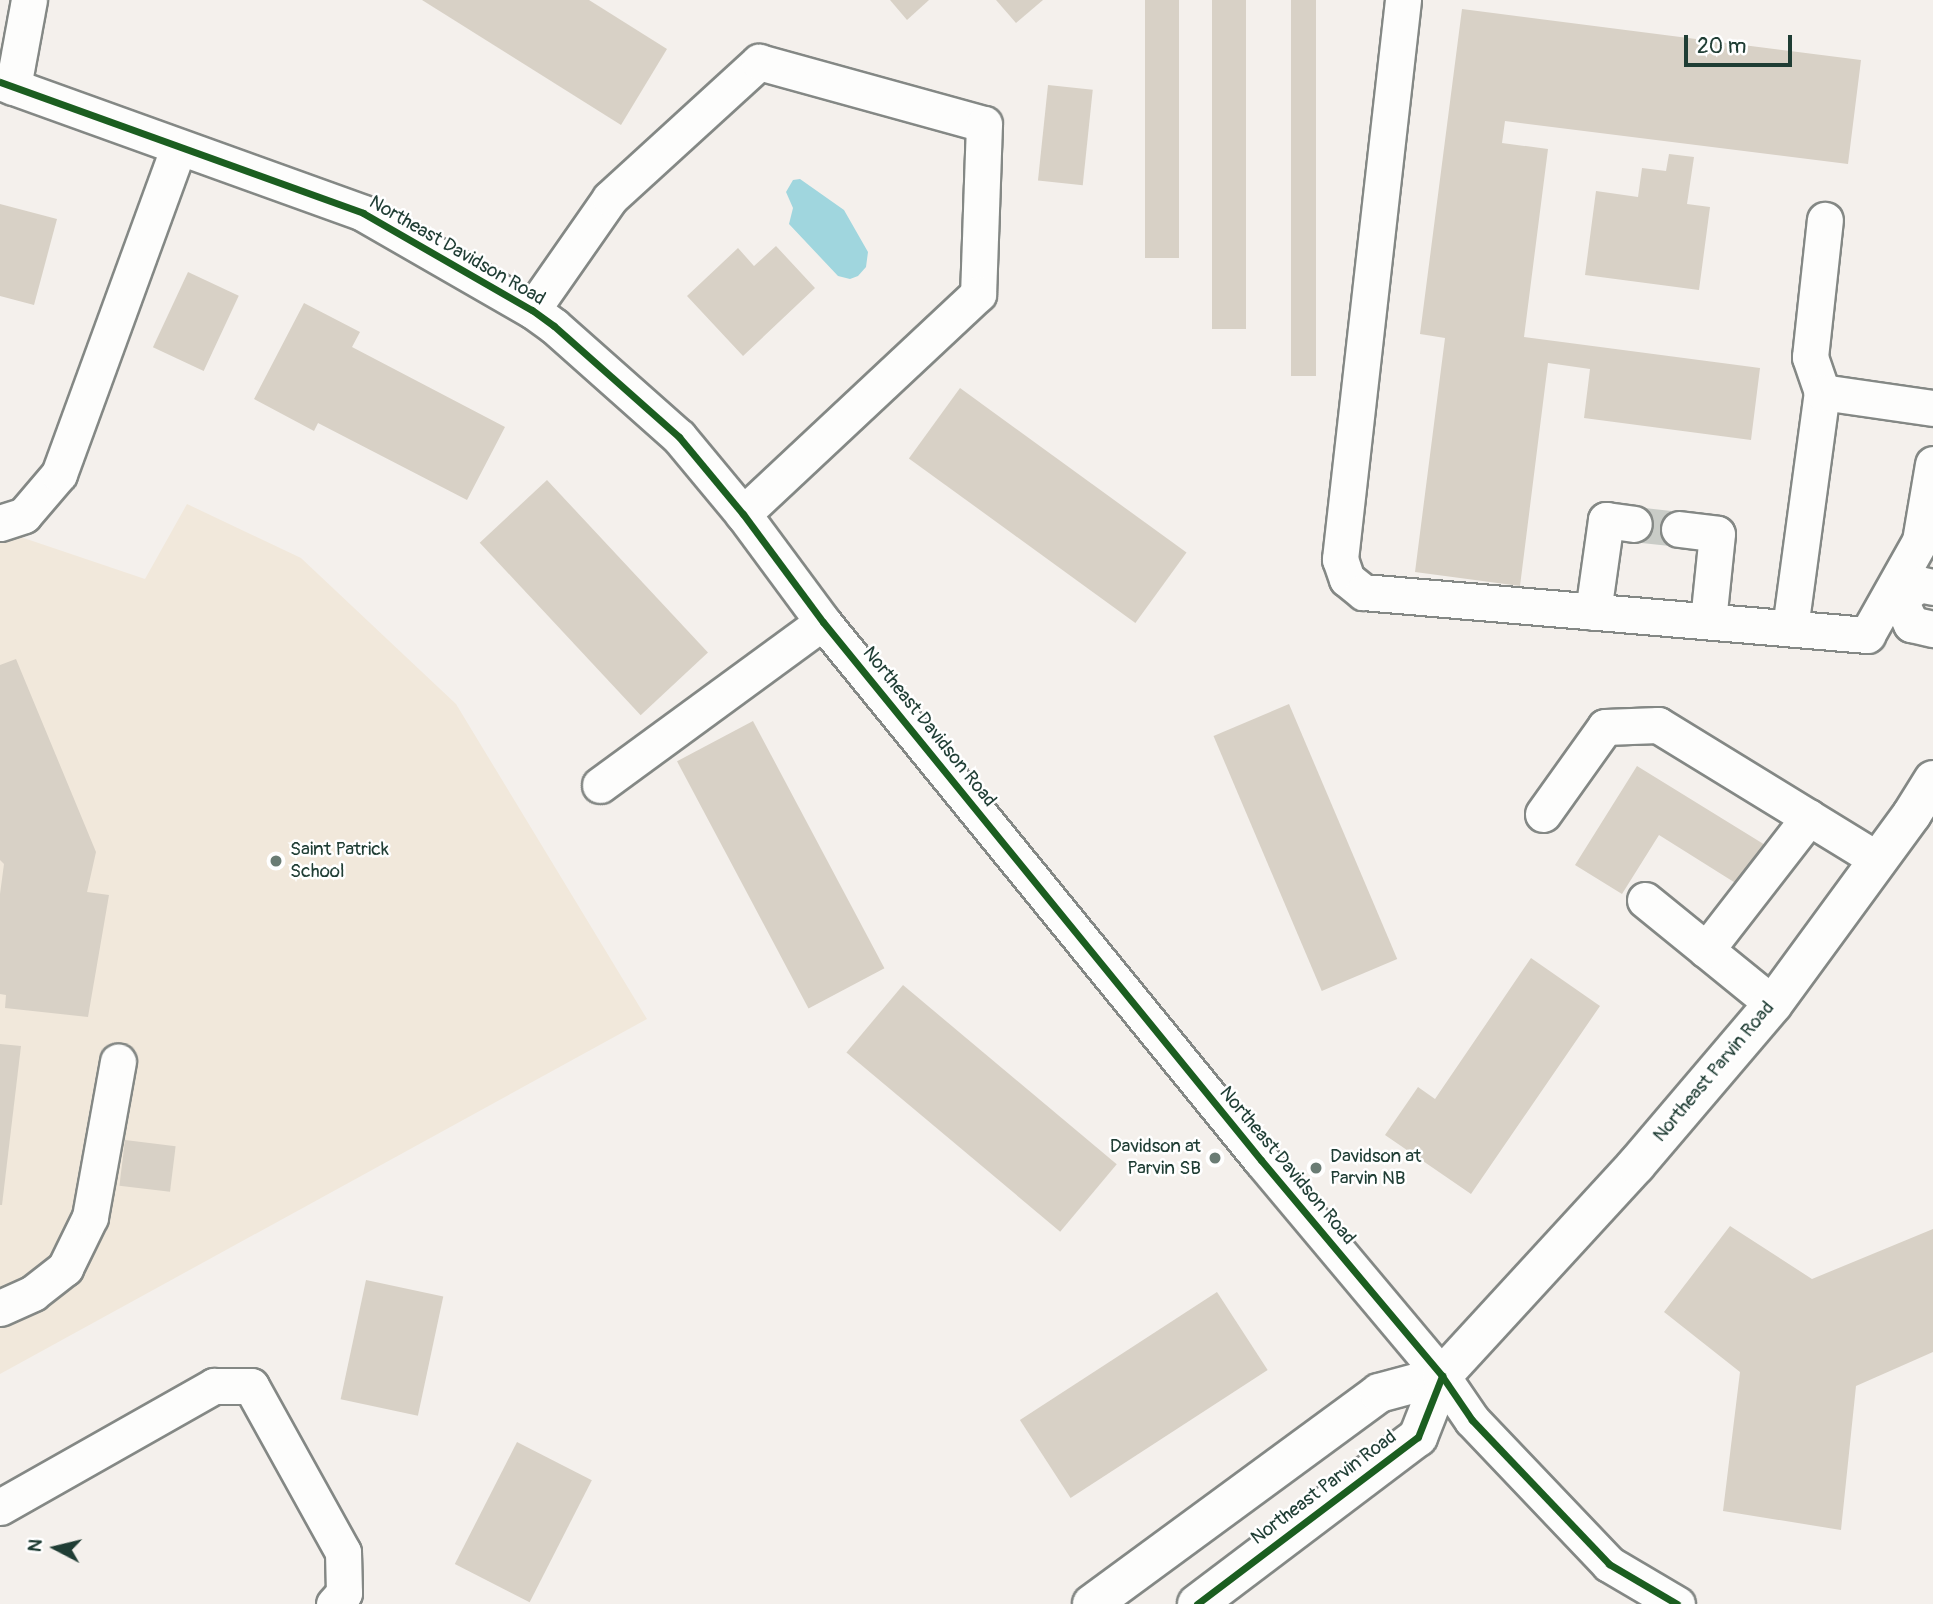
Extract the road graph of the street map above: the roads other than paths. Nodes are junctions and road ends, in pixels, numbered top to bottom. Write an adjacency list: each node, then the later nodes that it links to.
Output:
1 (29, 0): 3 (street)
2 (1403, 0): 16 (street)
3 (7, 84): 4 (street, Northeast Davidson Road)
4 (178, 148): 6 (street, Northeast Davidson Road); 11 (street)
5 (1825, 220): 7 (street)
6 (532, 310): 10 (street, Northeast Davidson Road); 10 (street)
7 (1822, 392): 8 (street); 19 (street)
8 (1933, 408)
9 (1933, 464): 15 (street)
10 (743, 514): 18 (street, Northeast Davidson Road)
11 (0, 523)
12 (1634, 524): 16 (street)
13 (1679, 529): 17 (street)
14 (1933, 587): 15 (street)
15 (1893, 598): 19 (street); 20 (street)
16 (1593, 612): 17 (street)
17 (1709, 621): 19 (street)
18 (824, 622): 22 (street); 31 (street, Northeast Davidson Road)
19 (1790, 628)
20 (1933, 629)
21 (1933, 780): 25 (main road, Northeast Parvin Road)
22 (600, 785)
23 (1543, 814): 24 (street)
24 (1809, 817): 25 (street); 27 (street)
25 (1878, 860): 28 (main road, Northeast Parvin Road)
26 (1645, 900): 27 (street)
27 (1706, 950): 28 (street)
28 (1773, 1004): 31 (main road, Northeast Parvin Road)
29 (118, 1062): 30 (street)
30 (0, 1308)
31 (1442, 1376): 34 (main road); 35 (main road, Northeast Parvin Road); 36 (street, Northeast Davidson Road)
32 (0, 1507): 33 (street)
33 (334, 1604)
34 (1092, 1604)
35 (1197, 1604)
36 (1677, 1604)

